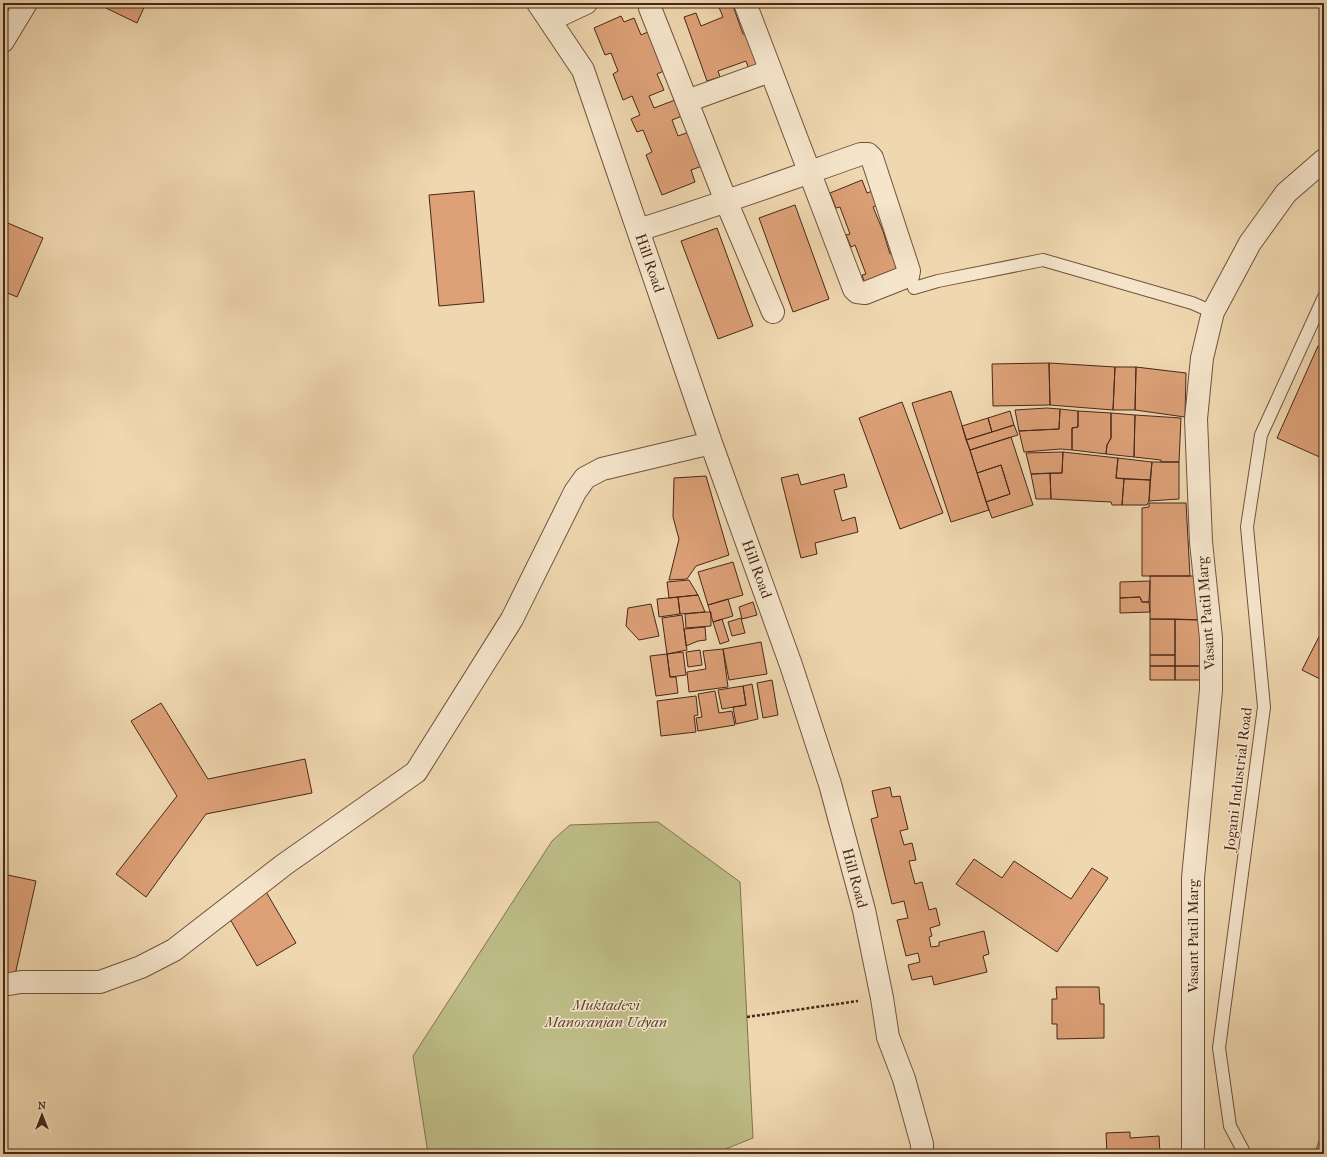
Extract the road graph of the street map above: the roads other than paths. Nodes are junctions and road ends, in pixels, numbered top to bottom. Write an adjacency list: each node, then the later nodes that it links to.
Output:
1 (586, 3): 5 (street)
2 (650, 3): 8 (street)
3 (745, 3): 7 (street)
4 (22, 5): 6 (street)
5 (552, 10): 12 (street, Hill Road)
6 (3, 41)
7 (770, 71): 8 (street); 10 (street)
8 (687, 101): 11 (street)
9 (1324, 160): 16 (street, Vasant Patil Marg)
10 (809, 173): 10 (street); 11 (street)
11 (726, 201): 12 (street); 15 (street)
12 (638, 230): 17 (street, Hill Road)
13 (914, 288): 16 (lane)
14 (1324, 297): 21 (lane, Jogani Industrial Road)
15 (773, 312)
16 (1213, 312): 20 (street, Vasant Patil Marg)
17 (711, 443): 18 (street); 19 (street, Hill Road)
18 (3, 985)
19 (922, 1154)
20 (1193, 1154)
21 (1245, 1154)

